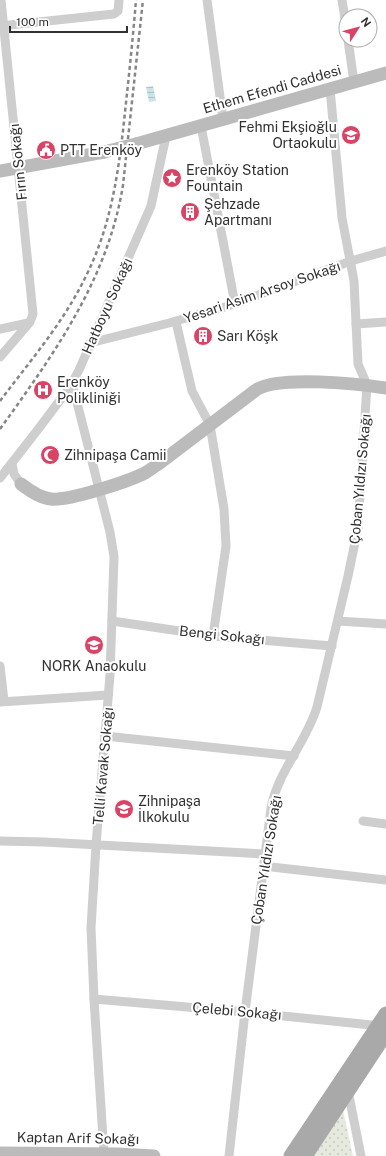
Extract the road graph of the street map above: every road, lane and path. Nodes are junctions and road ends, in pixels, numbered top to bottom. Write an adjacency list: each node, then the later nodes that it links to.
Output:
1 (1, 0): 4 (street, Fırın Sokağı)
2 (119, 0): 4 (street)
3 (207, 0): 9 (street)
4 (2, 26): 12 (street, Fırın Sokağı)
5 (349, 48): 7 (street)
6 (386, 73): 7 (street, Ethem Efendi Caddesi)
7 (354, 82): 8 (street, Ethem Efendi Caddesi)
8 (330, 89): 9 (street, Ethem Efendi Caddesi); 15 (street)
9 (223, 120): 10 (street, Ethem Efendi Caddesi)
10 (201, 126): 11 (street, Ethem Efendi Caddesi); 16 (street)
11 (166, 136): 12 (street, Ethem Efendi Caddesi, bridge); 22 (street, Hatboyu Sokağı)
12 (19, 168): 13 (street); 19 (street, Fırın Sokağı)
13 (0, 171)
14 (386, 251): 15 (street, Yesari Asim Arsoy Sokağı)
15 (350, 261): 16 (street, Yesari Asim Arsoy Sokağı); 20 (street)
16 (235, 304): 17 (street, Yesari Asim Arsoy Sokağı)
17 (176, 322): 22 (street, Yesari Asim Arsoy Sokağı); 29 (street)
18 (386, 322): 20 (street)
19 (28, 323): 21 (street); 23 (street)
20 (356, 324): 24 (street)
21 (0, 329)
22 (90, 343): 25 (street, Hatboyu Sokağı)
23 (0, 357)
24 (358, 364): 26 (street); 27 (street)
25 (72, 383): 30 (street, Hatboyu Sokağı); 33 (street, Telli Kavak Sokağı)
26 (351, 384): 27 (street); 29 (street)
27 (367, 385): 28 (street); 35 (street, Çoban Yıldızı Sokağı)
28 (386, 388)
29 (210, 425): 33 (street); 37 (street)
30 (12, 464): 31 (street, Hatboyu Sokağı); 32 (street)
31 (0, 479): 32 (street)
32 (21, 484): 33 (street)
33 (100, 489): 34 (street, Telli Kavak Sokağı)
34 (112, 621): 37 (street, Bengi Sokağı); 40 (street, Telli Kavak Sokağı)
35 (338, 621): 36 (street); 38 (street, Çoban Yıldızı Sokağı)
36 (386, 624)
37 (213, 636): 38 (street, Bengi Sokağı)
38 (332, 646): 43 (street, Çoban Yıldızı Sokağı)
39 (0, 666): 41 (street)
40 (108, 695): 41 (street); 42 (street, Telli Kavak Sokağı)
41 (2, 702)
42 (105, 736): 43 (street); 47 (street, Telli Kavak Sokağı)
43 (294, 756): 48 (street, Çoban Yıldızı Sokağı)
44 (363, 821): 45 (street)
45 (386, 824)
46 (0, 841): 47 (street)
47 (96, 845): 48 (street); 51 (street, Telli Kavak Sokağı)
48 (265, 854): 49 (street, Çoban Yıldızı Sokağı)
49 (263, 866): 50 (street); 52 (street, Çoban Yıldızı Sokağı)
50 (386, 880)
51 (94, 999): 52 (street, Çelebi Sokağı); 56 (street, Telli Kavak Sokağı)
52 (245, 1012): 53 (street, Çelebi Sokağı); 58 (street, Çoban Yıldızı Sokağı)
53 (383, 1028): 54 (main road); 59 (main road)
54 (348, 1090): 60 (main road); 61 (street)
55 (0, 1153): 56 (street, Kaptan Arif Sokağı)
56 (104, 1154): 57 (street, Kaptan Arif Sokağı)
57 (154, 1156)
58 (229, 1156)
59 (291, 1156)
60 (305, 1156)
61 (361, 1156)

